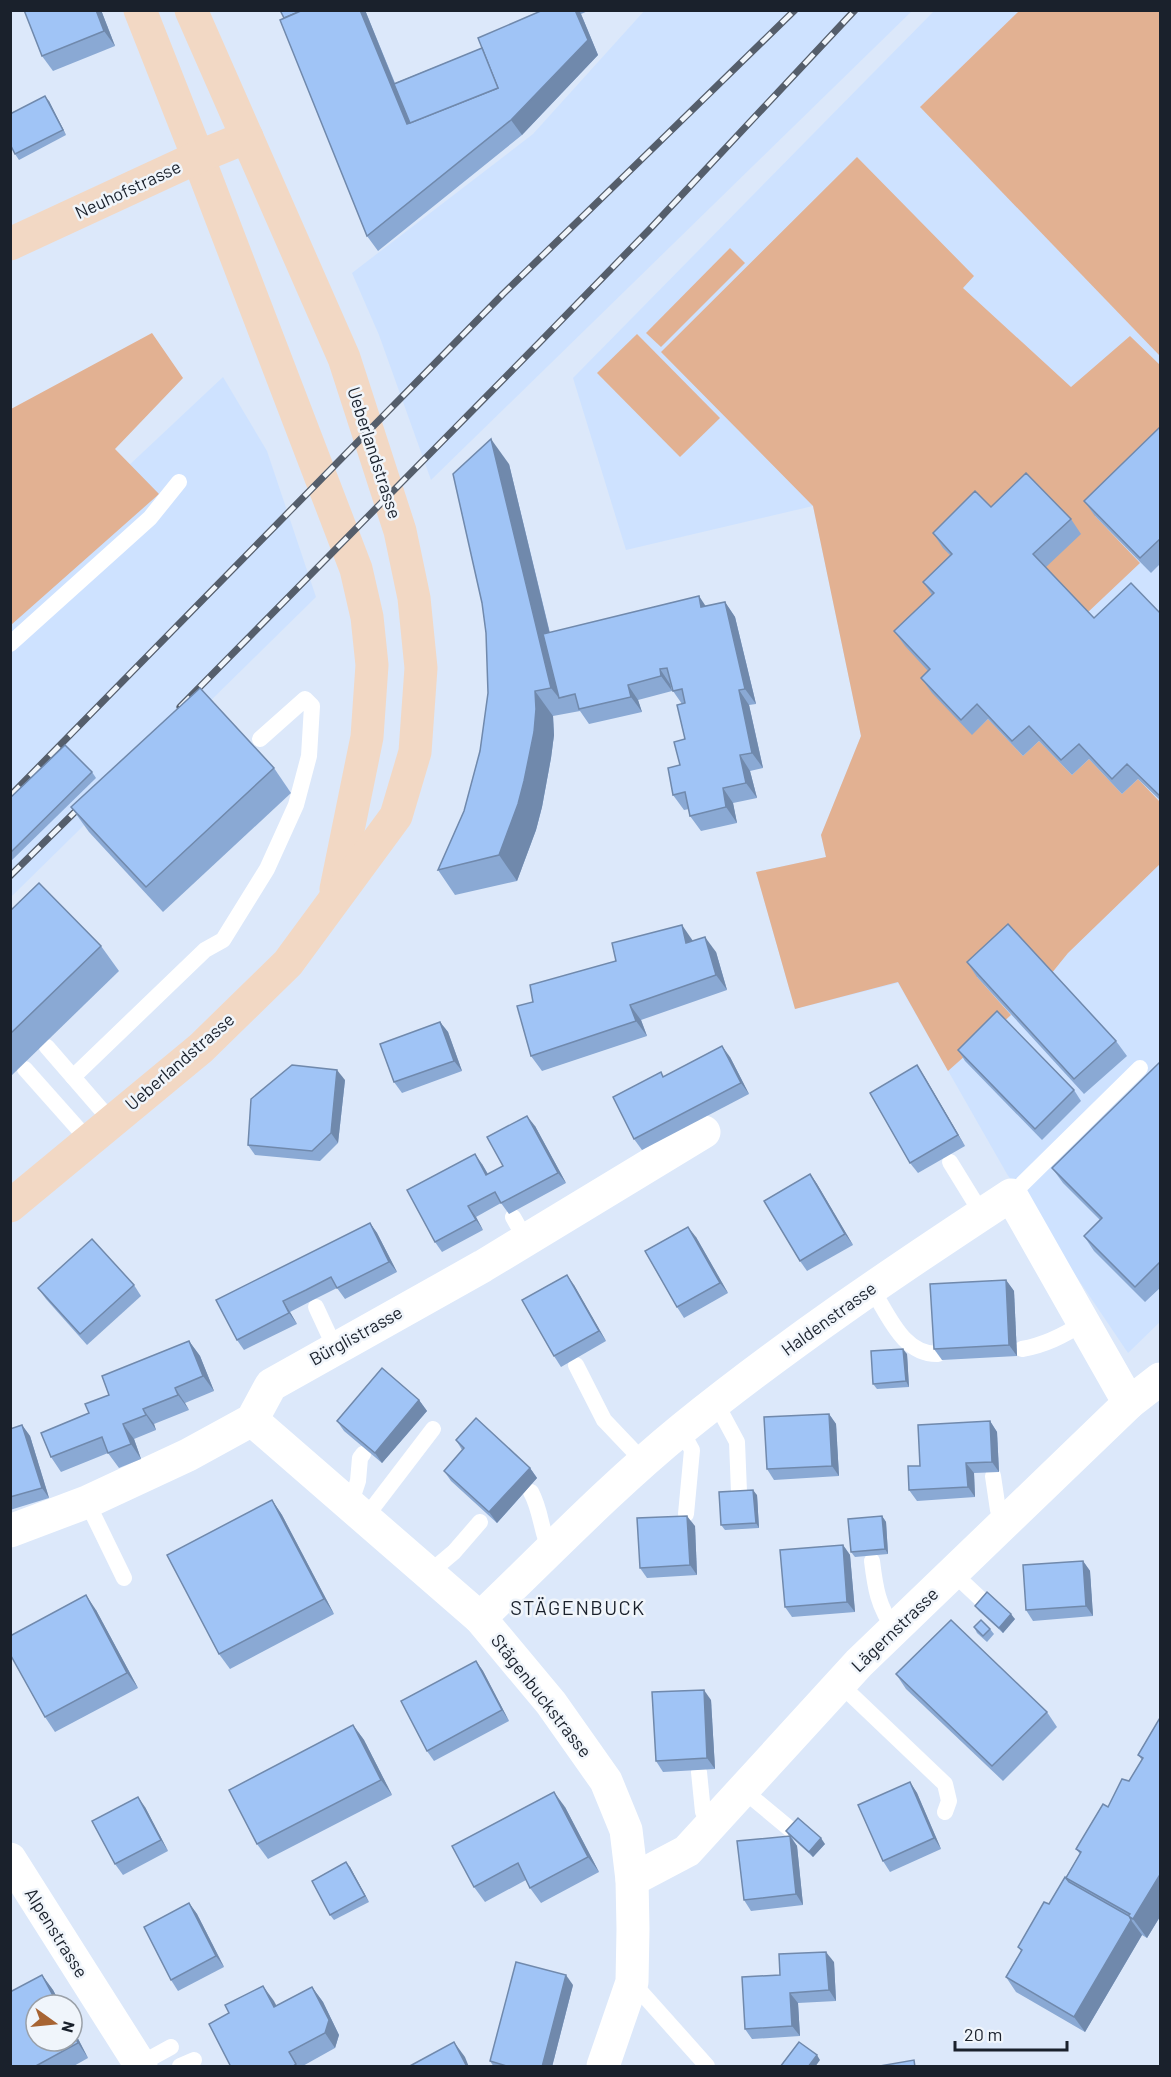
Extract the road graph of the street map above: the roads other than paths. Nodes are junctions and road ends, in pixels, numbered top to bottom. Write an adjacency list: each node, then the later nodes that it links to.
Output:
1 (140, 10): 4 (main road, Ueberlandstrasse)
2 (191, 10): 3 (main road, Ueberlandstrasse)
3 (247, 137): 4 (main road, Neuhofstrasse); 9 (main road, Ueberlandstrasse)
4 (198, 157): 5 (main road, Neuhofstrasse); 9 (main road, Ueberlandstrasse)
5 (10, 244)
6 (179, 482): 7 (lane)
7 (10, 644)
8 (260, 738): 13 (lane)
9 (333, 902): 14 (main road, Ueberlandstrasse)
10 (47, 1047): 13 (lane)
11 (1140, 1068): 17 (lane)
12 (25, 1069): 14 (lane)
13 (73, 1077): 14 (lane)
14 (100, 1132): 18 (main road, Ueberlandstrasse)
15 (704, 1132): 24 (street, Bürglistrasse)
16 (950, 1162): 19 (lane)
17 (1011, 1196): 19 (street, Haldenstrasse); 22 (street)
18 (10, 1206)
19 (982, 1214): 20 (street, Haldenstrasse)
20 (871, 1288): 23 (lane); 30 (street, Haldenstrasse)
21 (316, 1307): 24 (lane)
22 (1083, 1323): 25 (lane); 31 (street)
23 (894, 1325): 26 (lane); 27 (lane)
24 (335, 1348): 32 (street, Bürglistrasse)
25 (1022, 1348)
26 (892, 1350)
27 (938, 1354)
28 (576, 1365): 36 (lane)
29 (1161, 1379): 31 (street, Lägernstrasse)
30 (716, 1403): 34 (street, Haldenstrasse); 39 (lane)
31 (1129, 1403): 43 (street, Lägernstrasse)
32 (252, 1420): 40 (street); 41 (street, Stägenbuckstrasse)
33 (433, 1429): 41 (lane)
34 (681, 1430): 36 (street, Haldenstrasse); 42 (lane)
35 (363, 1454): 41 (lane)
36 (644, 1462): 46 (street, Haldenstrasse)
37 (993, 1476): 43 (lane)
38 (531, 1492): 46 (lane)
39 (739, 1492)
40 (87, 1502): 45 (street); 50 (lane)
41 (358, 1511): 48 (street, Stägenbuckstrasse)
42 (686, 1514)
43 (1008, 1520): 49 (street, Lägernstrasse)
44 (480, 1522): 48 (lane)
45 (10, 1531)
46 (550, 1551): 52 (street, Haldenstrasse)
47 (872, 1561): 53 (lane)
48 (429, 1573): 52 (street, Stägenbuckstrasse)
49 (953, 1573): 51 (lane); 53 (street, Lägernstrasse)
50 (124, 1578)
51 (984, 1602)
52 (480, 1618): 61 (street, Stägenbuckstrasse)
53 (895, 1629): 54 (street, Lägernstrasse)
54 (840, 1684): 56 (street, Lägernstrasse); 57 (lane)
55 (699, 1772): 58 (lane)
56 (742, 1790): 58 (street, Lägernstrasse); 59 (lane)
57 (945, 1812)
58 (713, 1822): 61 (street, Lägernstrasse)
59 (790, 1829)
60 (10, 1859): 64 (street, Alpenstrasse)
61 (632, 1880): 62 (street, Stägenbuckstrasse)
62 (632, 1982): 65 (street, Stägenbuckstrasse); 66 (lane)
63 (171, 2047): 64 (lane)
64 (141, 2066)
65 (603, 2067)
66 (707, 2067)

